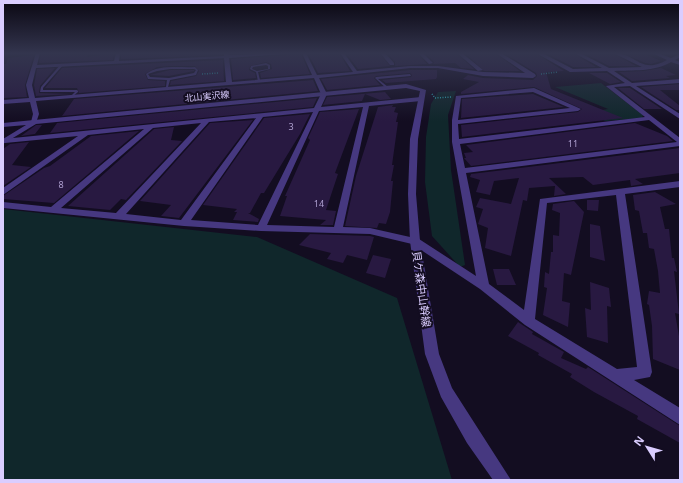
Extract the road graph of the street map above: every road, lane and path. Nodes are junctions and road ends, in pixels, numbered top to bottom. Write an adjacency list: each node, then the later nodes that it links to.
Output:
1 (534, 75): 21 (street)
2 (31, 76): 26 (street)
3 (53, 76): 24 (lane)
4 (148, 76): 12 (lane)
5 (192, 76): 12 (lane)
6 (228, 76): 15 (street)
7 (258, 76): 13 (lane)
8 (314, 76): 9 (street); 13 (street); 23 (street)
9 (320, 76)
10 (404, 76): 20 (lane)
11 (618, 76): 17 (street)
12 (169, 79): 18 (lane)
13 (259, 80): 15 (street)
14 (680, 81): 16 (street)
15 (229, 82): 18 (street)
16 (670, 82): 17 (street); 19 (street)
17 (631, 84): 32 (street); 33 (street)
18 (167, 87): 24 (street)
19 (680, 87)
20 (387, 88): 23 (street, 北山実沢線); 27 (street, 北山実沢線)
21 (534, 90): 25 (street); 36 (street)
22 (430, 91): 25 (path)
23 (324, 94): 30 (street); 34 (street, 北山実沢線)
24 (72, 96): 26 (street)
25 (458, 97): 36 (street)
26 (33, 99): 28 (street); 34 (street)
27 (421, 99): 29 (street); 54 (street, 貝ケ森中山幹線)
28 (3, 102)
29 (366, 105): 30 (street); 53 (street)
30 (315, 110): 31 (street); 52 (street)
31 (260, 116): 35 (street); 51 (street)
32 (680, 117)
33 (652, 118): 41 (street); 42 (street)
34 (34, 122): 37 (street, 北山実沢線); 40 (street)
35 (206, 122): 38 (street); 50 (street)
36 (455, 122): 42 (street)
37 (3, 125)
38 (150, 127): 39 (street); 49 (street)
39 (85, 134): 40 (street); 46 (street)
40 (4, 141)
41 (680, 141)
42 (456, 142): 44 (street)
43 (680, 144): 44 (street)
44 (461, 171): 55 (street)
45 (680, 184): 47 (street)
46 (3, 192)
47 (620, 192): 56 (street); 57 (street)
48 (3, 205): 49 (street)
49 (53, 210): 50 (street)
50 (119, 216): 51 (street)
51 (184, 223): 52 (street)
52 (261, 228): 53 (street)
53 (338, 230): 54 (street)
54 (415, 241): 55 (street); 59 (street, 貝ケ森中山幹線)
55 (484, 286): 56 (street)
56 (529, 321): 57 (street)
57 (616, 376): 58 (street)
58 (680, 417)
59 (503, 480)

